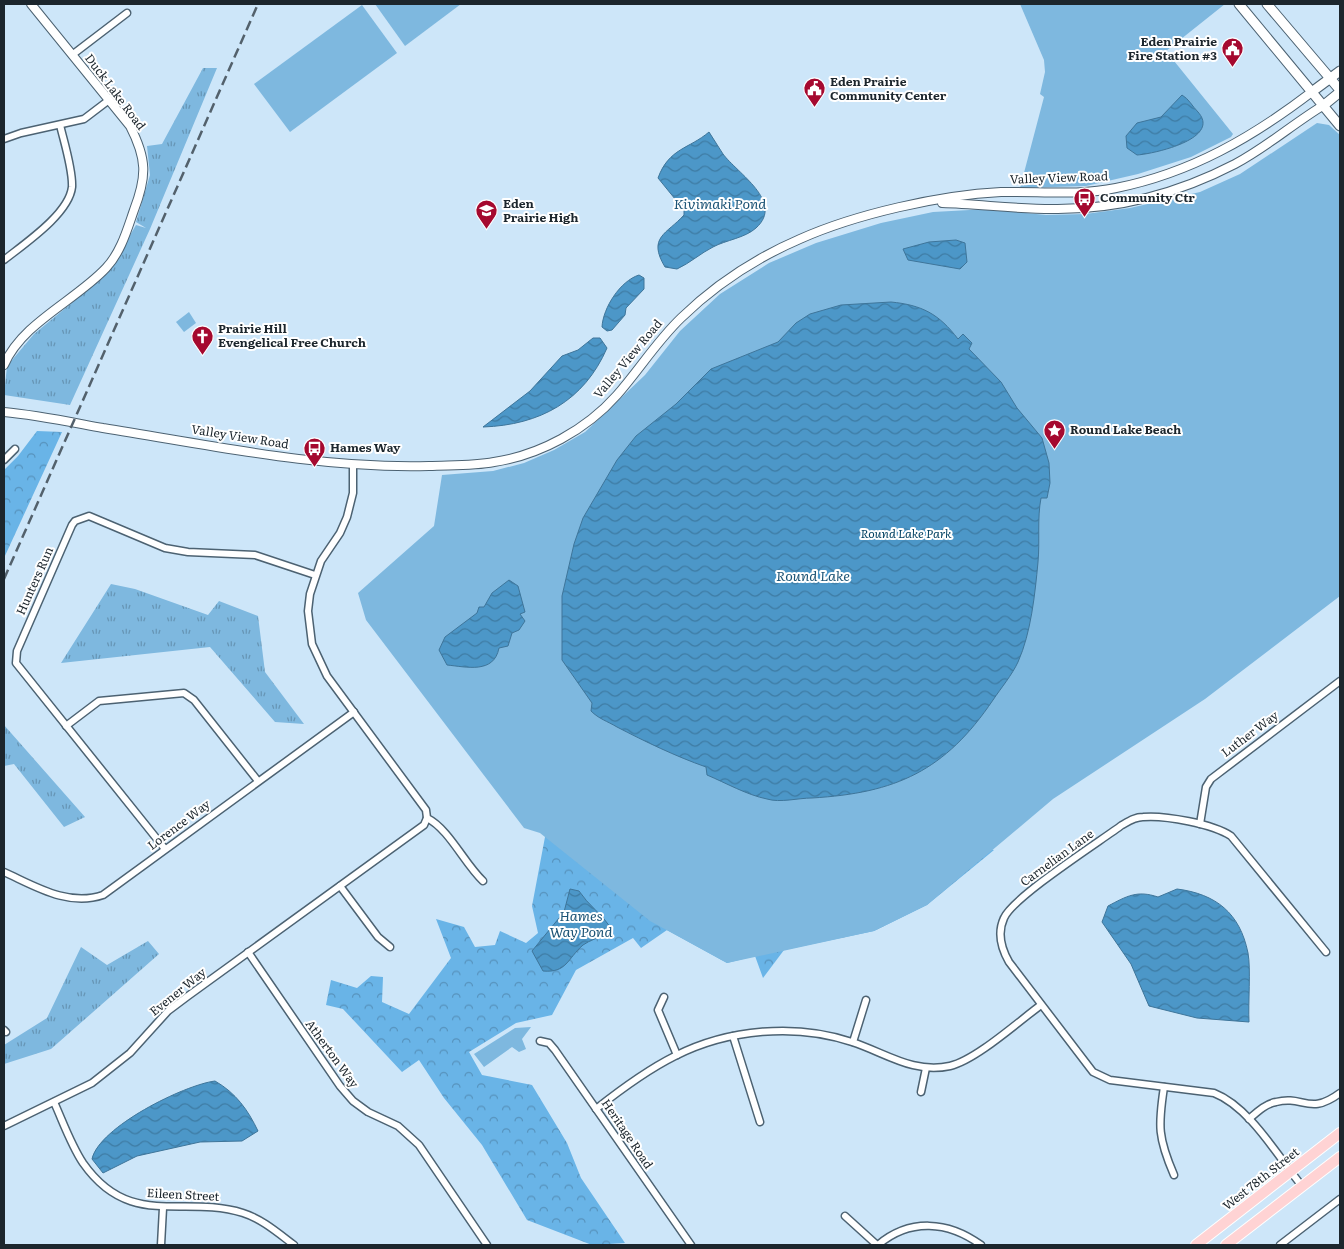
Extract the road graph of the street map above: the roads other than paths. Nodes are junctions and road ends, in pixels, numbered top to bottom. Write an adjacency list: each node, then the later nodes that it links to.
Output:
1 (31, 4): 5 (street, Duck Lake Road)
2 (1240, 4): 8 (main road)
3 (1267, 4): 7 (main road)
4 (127, 13): 5 (street)
5 (72, 55): 10 (street, Duck Lake Road)
6 (1340, 71): 7 (main road, Valley View Road)
7 (1330, 78): 8 (main road, Valley View Road); 9 (main road)
8 (1313, 91): 11 (main road); 15 (street, Valley View Road)
9 (1340, 91): 11 (main road, Valley View Road)
10 (109, 100): 12 (street); 17 (street, Duck Lake Road)
11 (1324, 106): 13 (main road); 15 (street, Valley View Road)
12 (60, 125): 14 (street); 16 (street)
13 (1340, 126)
14 (4, 139)
15 (928, 203): 21 (street, Valley View Road)
16 (4, 260)
17 (4, 365)
18 (4, 412): 21 (street, Valley View Road)
19 (15, 450): 20 (street)
20 (4, 460)
21 (354, 465): 22 (street)
22 (315, 575): 24 (street); 25 (street, Hunters Run)
23 (1340, 680): 28 (street, Luther Way)
24 (354, 712): 26 (street, Lorence Way); 27 (street)
25 (66, 726): 26 (street); 29 (street, Hunters Run)
26 (258, 780): 29 (street, Lorence Way)
27 (427, 818): 31 (street); 32 (street, Evener Way)
28 (1200, 824): 35 (street, Carnelian Lane); 38 (street, Carnelian Lane)
29 (165, 849): 30 (street, Lorence Way)
30 (4, 872)
31 (484, 881)
32 (340, 886): 33 (street); 34 (street, Evener Way)
33 (390, 947)
34 (248, 952): 47 (street, Evener Way); 62 (street, Atherton Way)
35 (1326, 952)
36 (664, 997): 42 (street)
37 (866, 1000): 41 (street)
38 (1041, 1004): 43 (street); 44 (street, Carnelian Lane)
39 (733, 1036): 41 (street); 42 (street); 50 (street)
40 (540, 1041): 48 (street, Heritage Road)
41 (853, 1042): 43 (street)
42 (677, 1054): 48 (street)
43 (926, 1068): 45 (street)
44 (1164, 1086): 49 (street, Carnelian Lane); 55 (street)
45 (921, 1092)
46 (1340, 1093): 49 (street)
47 (54, 1102): 51 (street, Evener Way); 58 (street, Eileen Street)
48 (596, 1109): 63 (street, Heritage Road)
49 (1249, 1119): 54 (street, Carnelian Lane)
50 (760, 1122)
51 (4, 1126)
52 (1340, 1133): 54 (main road, West 78th Street)
53 (1340, 1157): 56 (main road)
54 (1290, 1172): 56 (street, Carnelian Lane); 66 (main road, West 78th Street)
55 (1174, 1175)
56 (1302, 1186): 67 (main road)
57 (1340, 1199): 68 (street)
58 (163, 1208): 60 (street); 61 (street, Eileen Street)
59 (845, 1216): 64 (street)
60 (162, 1245)
61 (294, 1245)
62 (487, 1245)
63 (690, 1245)
64 (878, 1245): 65 (street)
65 (981, 1245)
66 (1196, 1245)
67 (1226, 1245)
68 (1280, 1245)

